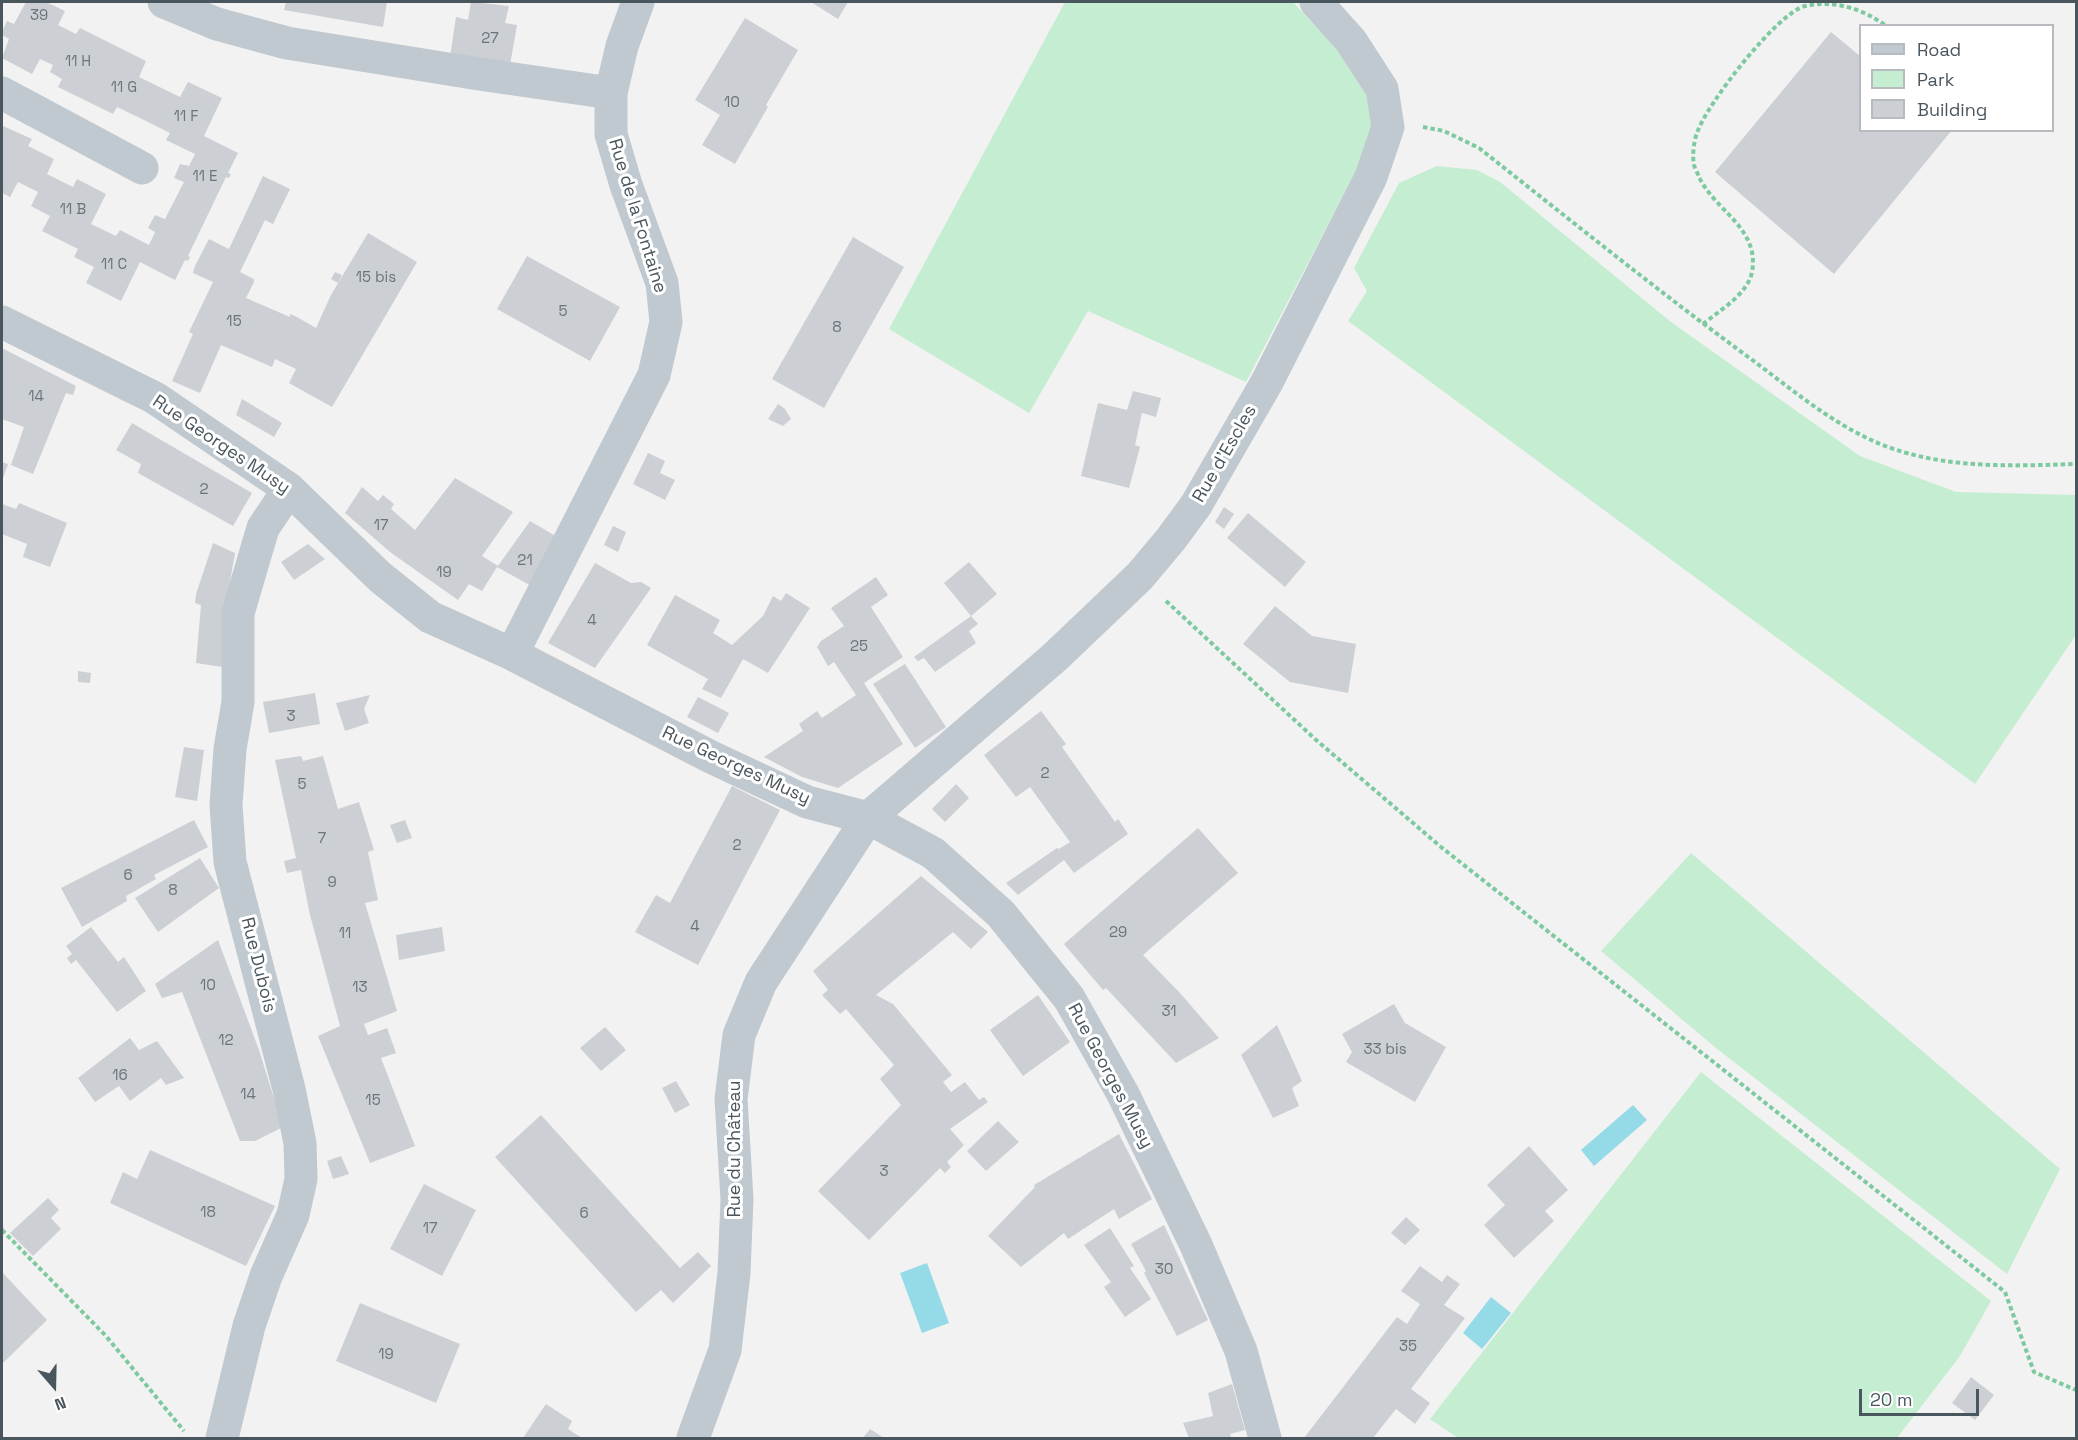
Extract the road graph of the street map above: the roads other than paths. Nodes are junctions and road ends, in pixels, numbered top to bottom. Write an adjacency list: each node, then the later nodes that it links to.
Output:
1 (164, 2): 5 (street)
2 (638, 2): 5 (street, Rue de la Fontaine)
3 (1316, 2): 10 (street, Rue d'Escles)
4 (2, 93): 6 (street)
5 (611, 93): 9 (street, Rue de la Fontaine)
6 (142, 168)
7 (2, 322): 8 (street, Rue Georges Musy)
8 (289, 489): 9 (street, Rue Georges Musy); 11 (street, Rue Dubois)
9 (512, 654): 10 (street, Rue Georges Musy)
10 (868, 818): 12 (street, Rue du Château); 13 (street, Rue Georges Musy)
11 (222, 1438)
12 (693, 1438)
13 (1265, 1438)

